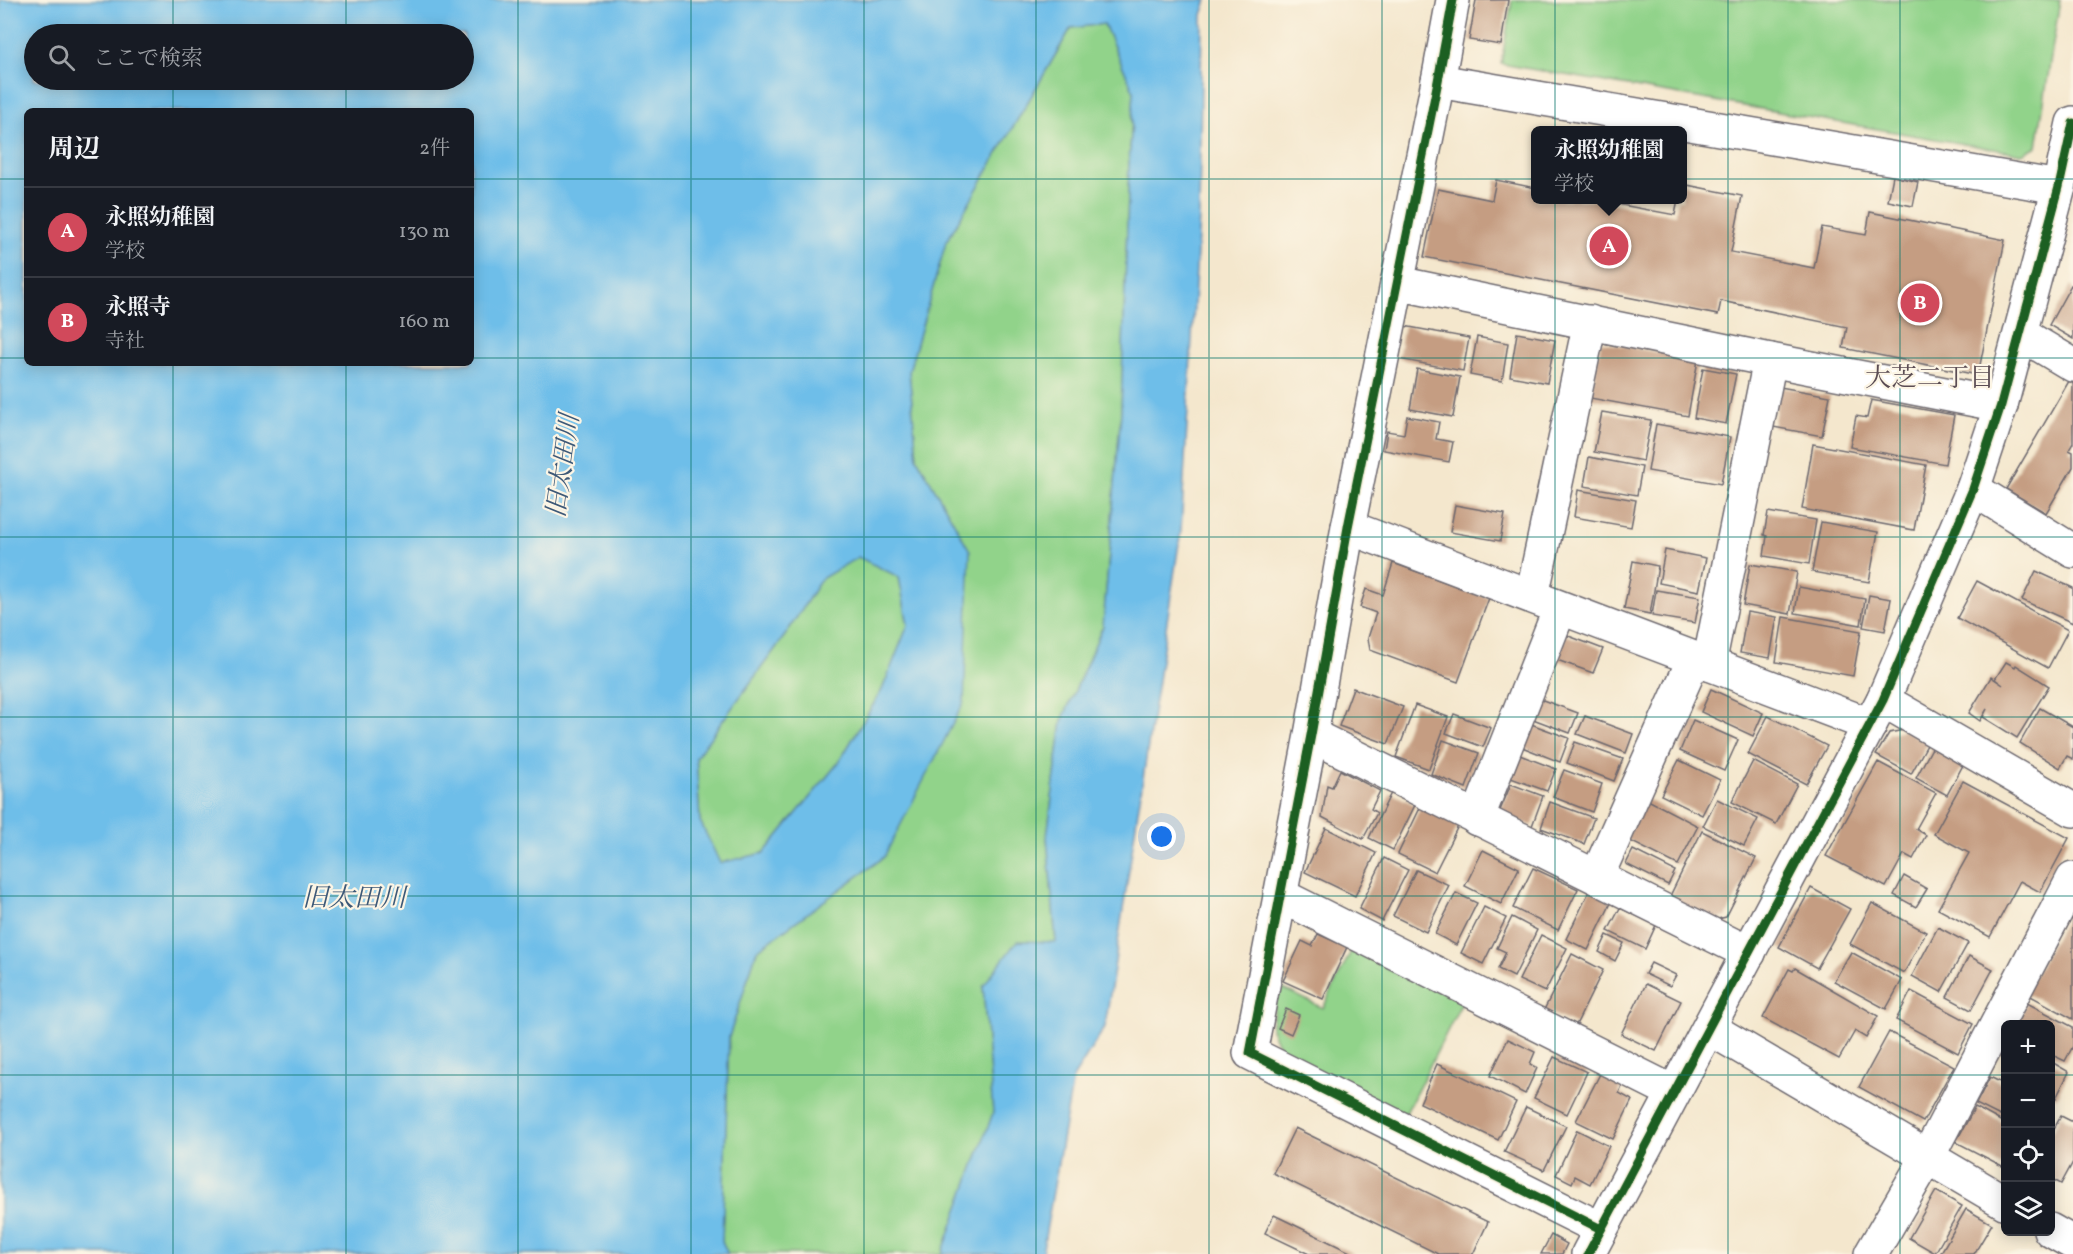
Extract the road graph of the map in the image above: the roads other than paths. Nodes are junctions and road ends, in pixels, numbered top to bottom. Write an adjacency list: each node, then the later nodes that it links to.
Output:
1 (1452, 0): 2 (street)
2 (1438, 81): 4 (street); 5 (street)
3 (2073, 123): 4 (street)
4 (2059, 187): 7 (street)
5 (1397, 283): 6 (street); 12 (street)
6 (1590, 322): 8 (street); 14 (street)
7 (2021, 334): 9 (street); 10 (street)
8 (1770, 360): 10 (street); 15 (street)
9 (2073, 365)
10 (2001, 405): 11 (street)
11 (1973, 489): 13 (street); 16 (street)
12 (1348, 526): 14 (street); 17 (street)
13 (2073, 551)
14 (1546, 602): 15 (street); 19 (street)
15 (1702, 662): 16 (street); 20 (street)
16 (1877, 713): 18 (street); 23 (street)
17 (1311, 735): 19 (street); 22 (street)
18 (2073, 810)
19 (1477, 819): 20 (street)
20 (1597, 876): 23 (street)
21 (2073, 879): 26 (street)
22 (1280, 895): 25 (street); 29 (street)
23 (1749, 953): 24 (street)
24 (1709, 1028): 25 (street); 26 (street)
25 (1673, 1092): 29 (street)
26 (1927, 1158): 27 (street); 31 (street)
27 (2001, 1200)
28 (2055, 1233): 30 (street)
29 (1594, 1242)
30 (2073, 1243)
31 (1871, 1254)

